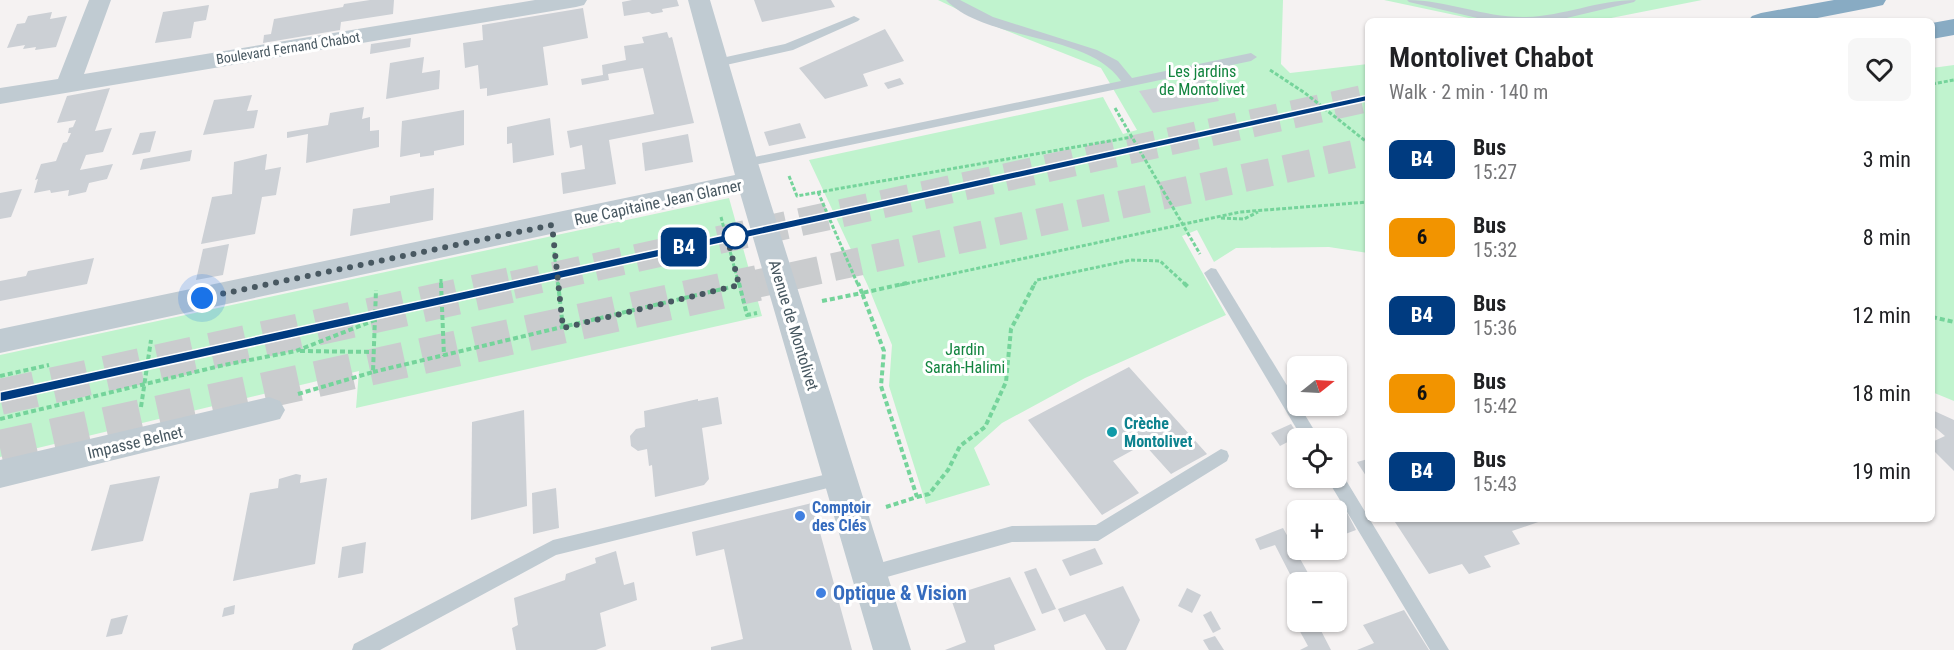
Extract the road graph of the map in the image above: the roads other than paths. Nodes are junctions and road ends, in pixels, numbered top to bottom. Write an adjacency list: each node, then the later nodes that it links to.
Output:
1 (100, 0): 17 (street)
2 (576, 0): 17 (street, Boulevard Fernand Chabot)
3 (699, 0): 15 (street, Avenue de Montolivet)
4 (952, 0): 16 (lane)
5 (1413, 0): 8 (lane)
6 (1630, 0): 9 (lane)
7 (1874, 0): 10 (highway)
8 (1494, 18)
9 (1545, 18)
10 (1777, 18)
11 (854, 19): 15 (lane)
12 (1954, 27): 13 (highway)
13 (1935, 30)
14 (1251, 57): 16 (lane)
15 (717, 63): 19 (street, Avenue de Montolivet)
16 (1129, 83): 19 (lane)
17 (68, 84): 18 (street, Boulevard Fernand Chabot)
18 (0, 96)
19 (748, 172): 21 (street, Rue Capitaine Jean Glarner); 26 (street, Avenue de Montolivet)
20 (1211, 273): 23 (lane)
21 (0, 340)
22 (269, 410): 25 (street, Impasse Belnet)
23 (1305, 428)
24 (1221, 456): 28 (lane)
25 (0, 474)
26 (840, 478): 28 (street, Avenue de Montolivet); 29 (lane)
27 (1342, 488): 31 (lane)
28 (869, 574): 30 (street, Avenue de Montolivet)
29 (361, 650)
30 (892, 650)
31 (1440, 650)

